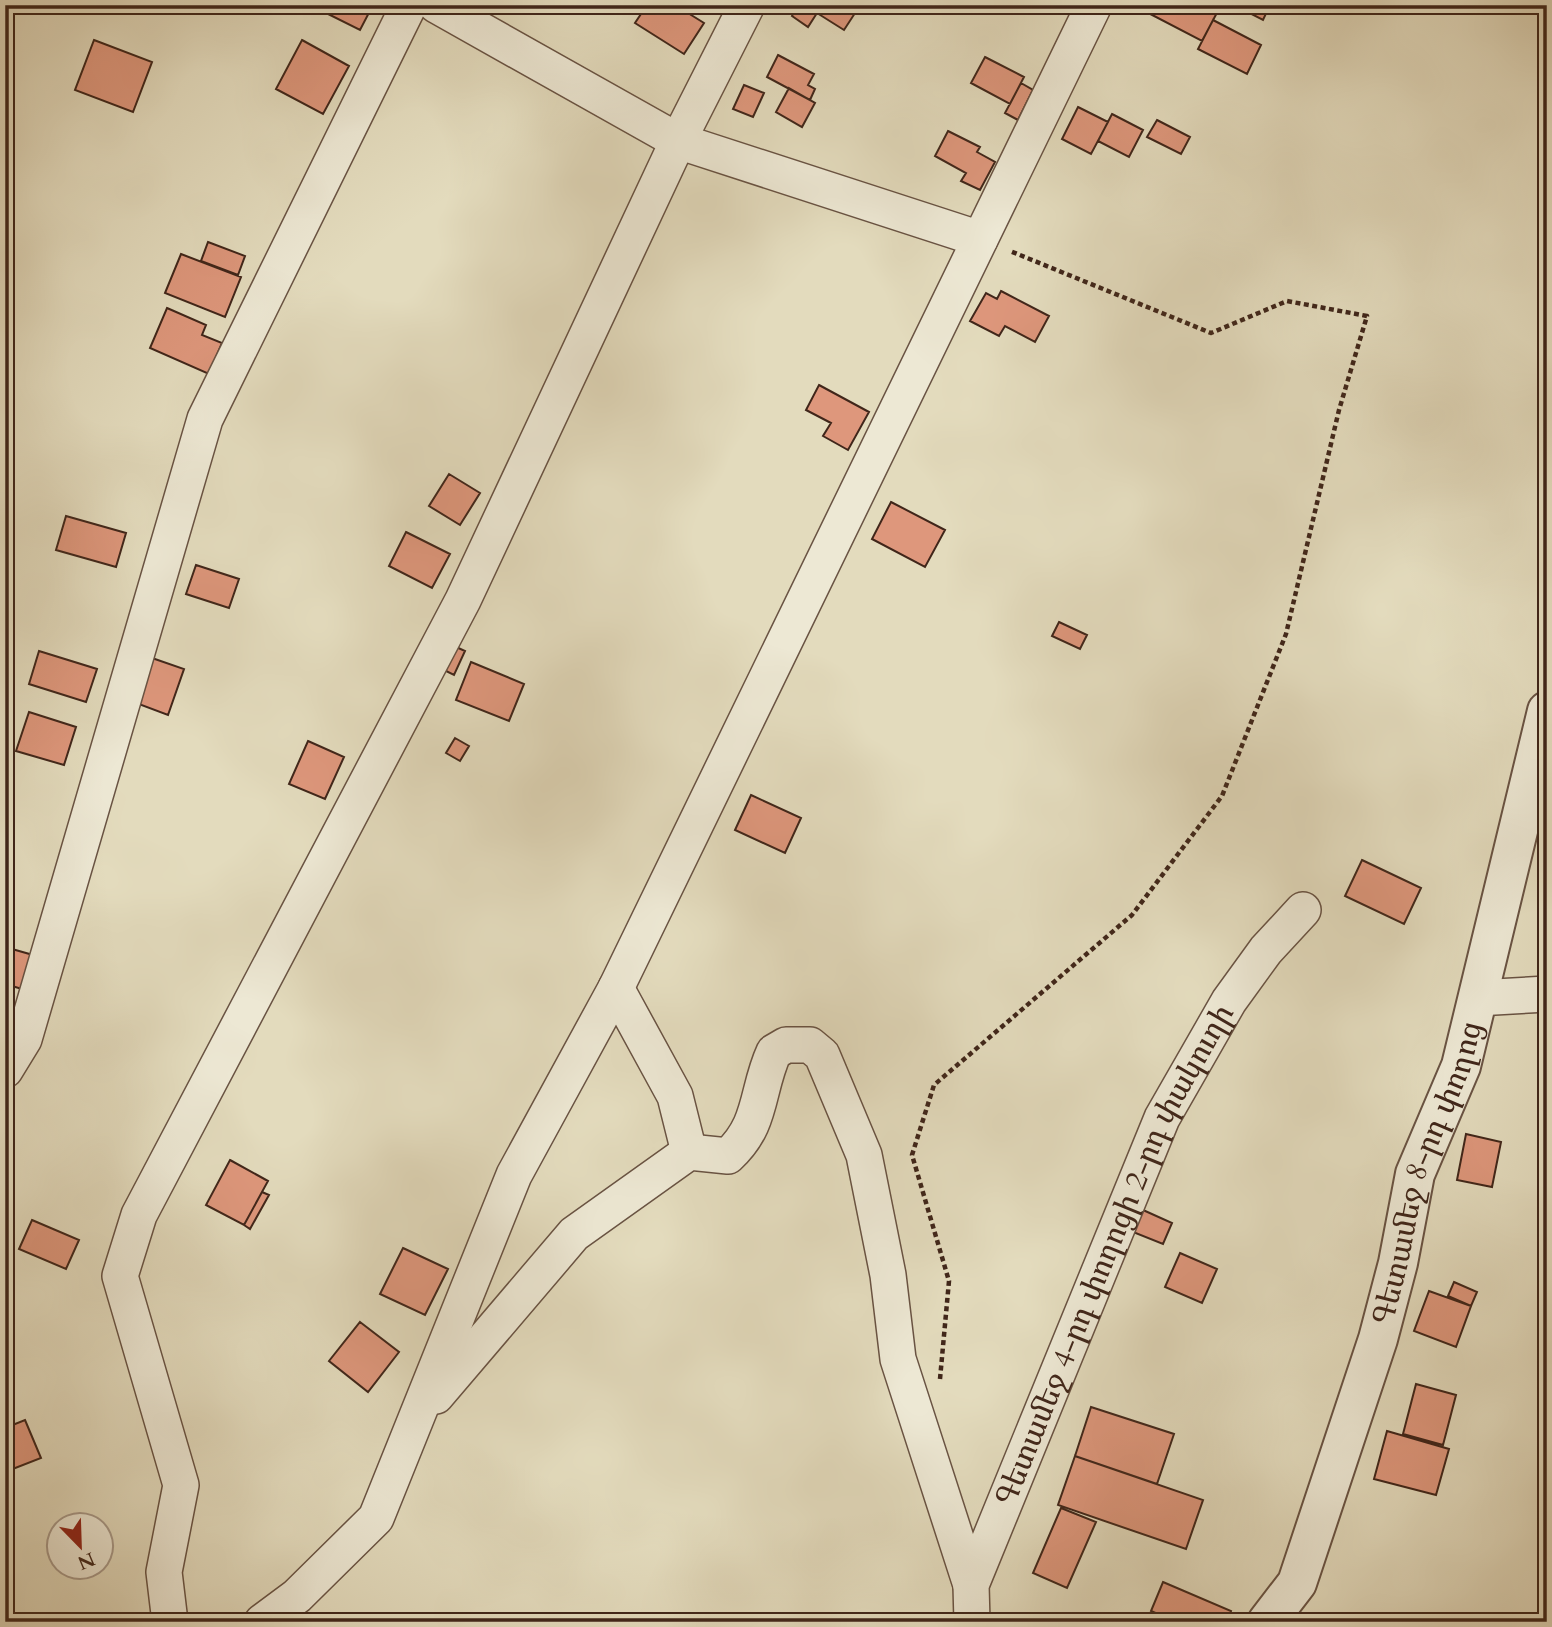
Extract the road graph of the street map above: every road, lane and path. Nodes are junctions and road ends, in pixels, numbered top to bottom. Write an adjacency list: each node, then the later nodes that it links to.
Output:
1 (409, 5): 12 (street)
2 (436, 5): 5 (street)
3 (747, 5): 5 (street)
4 (1094, 5): 6 (street)
5 (678, 141): 6 (street); 17 (street)
6 (980, 239): 9 (street); 14 (path)
7 (1547, 711): 11 (street, Գետամեջ 8-րդ փողոց)
8 (1303, 910): 16 (street, Գետամեջ 4-րդ փողոցի 2-րդ փակուղի)
9 (616, 988): 13 (street); 15 (street)
10 (1547, 994): 11 (street)
11 (1476, 998): 20 (street, Գետամեջ 8-րդ փողոց)
12 (5, 1070)
13 (689, 1152): 15 (street); 16 (street)
14 (939, 1386)
15 (418, 1416): 18 (street)
16 (971, 1585): 19 (street, Գետամեջ 4-րդ փողոցի 2-րդ փակուղի)
17 (170, 1622)
18 (262, 1622)
19 (972, 1622)
20 (1267, 1622)

